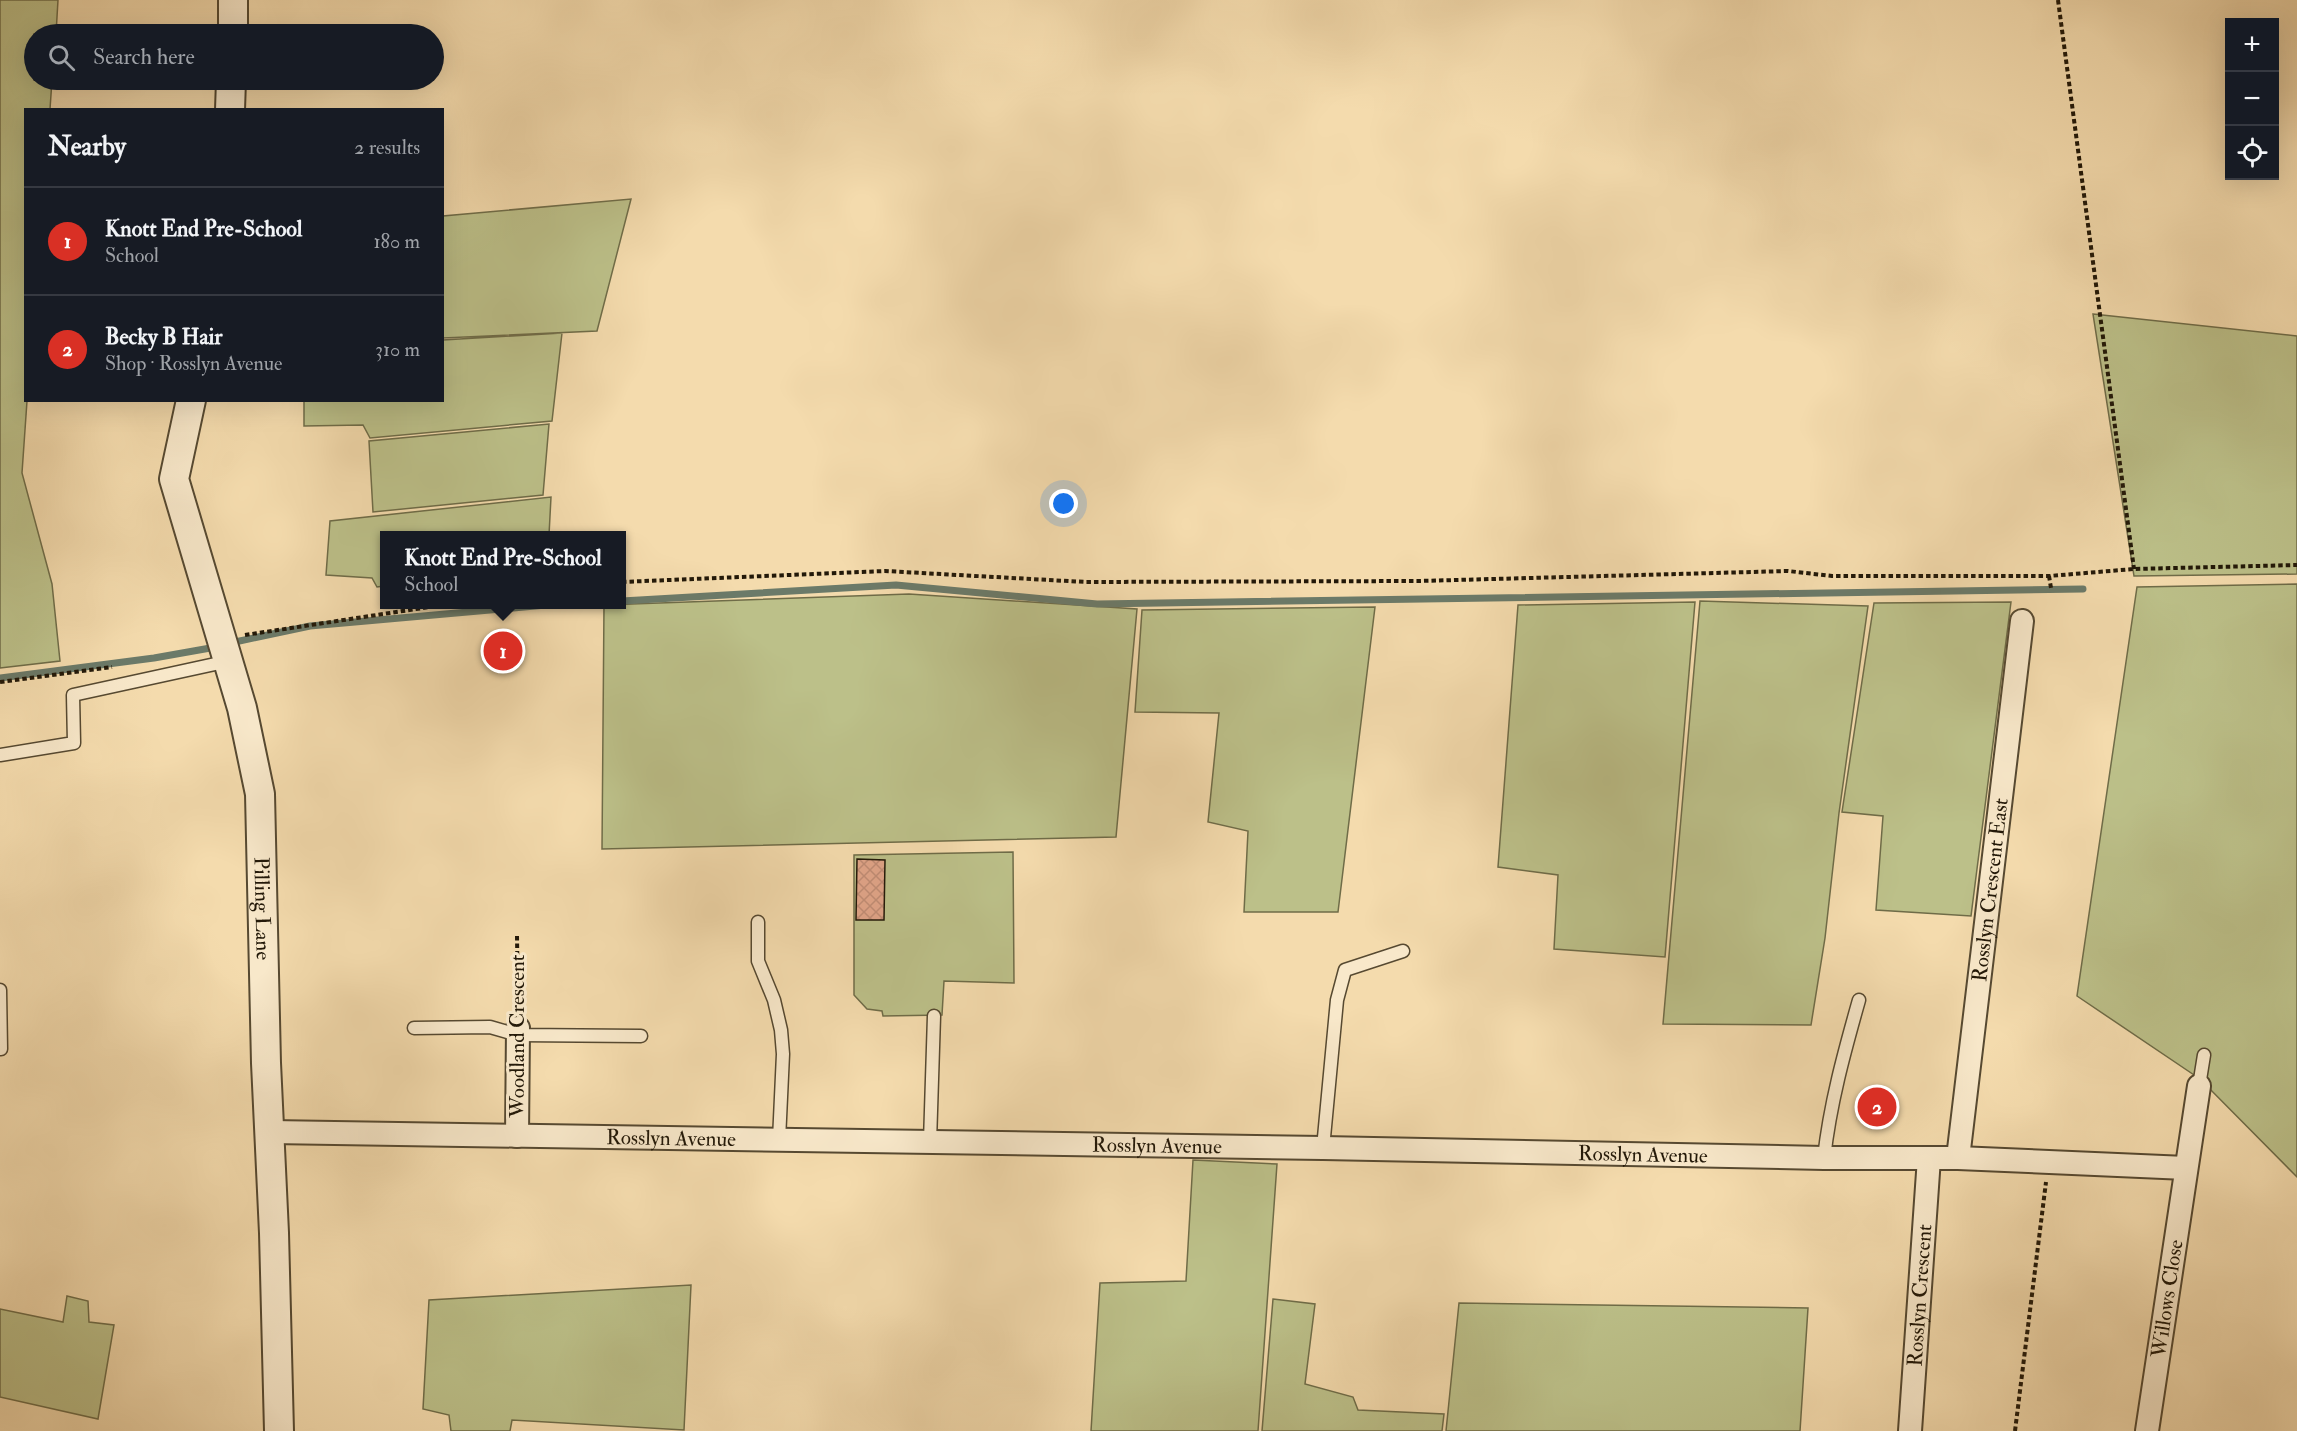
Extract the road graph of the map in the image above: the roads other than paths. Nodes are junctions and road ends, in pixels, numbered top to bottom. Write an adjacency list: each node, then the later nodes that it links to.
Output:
1 (233, 0): 2 (street)
2 (233, 24)
3 (231, 90): 4 (street)
4 (230, 108)
5 (191, 402): 7 (street, Pilling Lane)
6 (2022, 621): 27 (street, Rosslyn Crescent East)
7 (226, 650): 8 (lane); 20 (street, Pilling Lane)
8 (0, 755)
9 (758, 922): 22 (lane)
10 (1403, 951): 24 (lane)
11 (0, 990): 17 (lane)
12 (1859, 1000): 25 (lane)
13 (934, 1016): 23 (lane)
14 (414, 1028): 15 (lane)
15 (518, 1032): 16 (lane); 21 (street, Woodland Crescent)
16 (641, 1036)
17 (1, 1049)
18 (2204, 1055): 19 (lane)
19 (2199, 1086): 28 (street, Willows Close)
20 (271, 1132): 21 (street, Rosslyn Avenue); 29 (street, Pilling Lane)
21 (518, 1136): 22 (street, Rosslyn Avenue)
22 (779, 1140): 23 (street, Rosslyn Avenue)
23 (930, 1142): 24 (street, Rosslyn Avenue)
24 (1323, 1148): 25 (street, Rosslyn Avenue)
25 (1824, 1158): 26 (street, Rosslyn Avenue)
26 (1929, 1158): 27 (street, Rosslyn Avenue); 30 (street, Rosslyn Crescent)
27 (1958, 1158): 28 (street, Rosslyn Avenue)
28 (2186, 1168): 31 (street, Willows Close)
29 (279, 1431)
30 (1910, 1431)
31 (2147, 1431)

